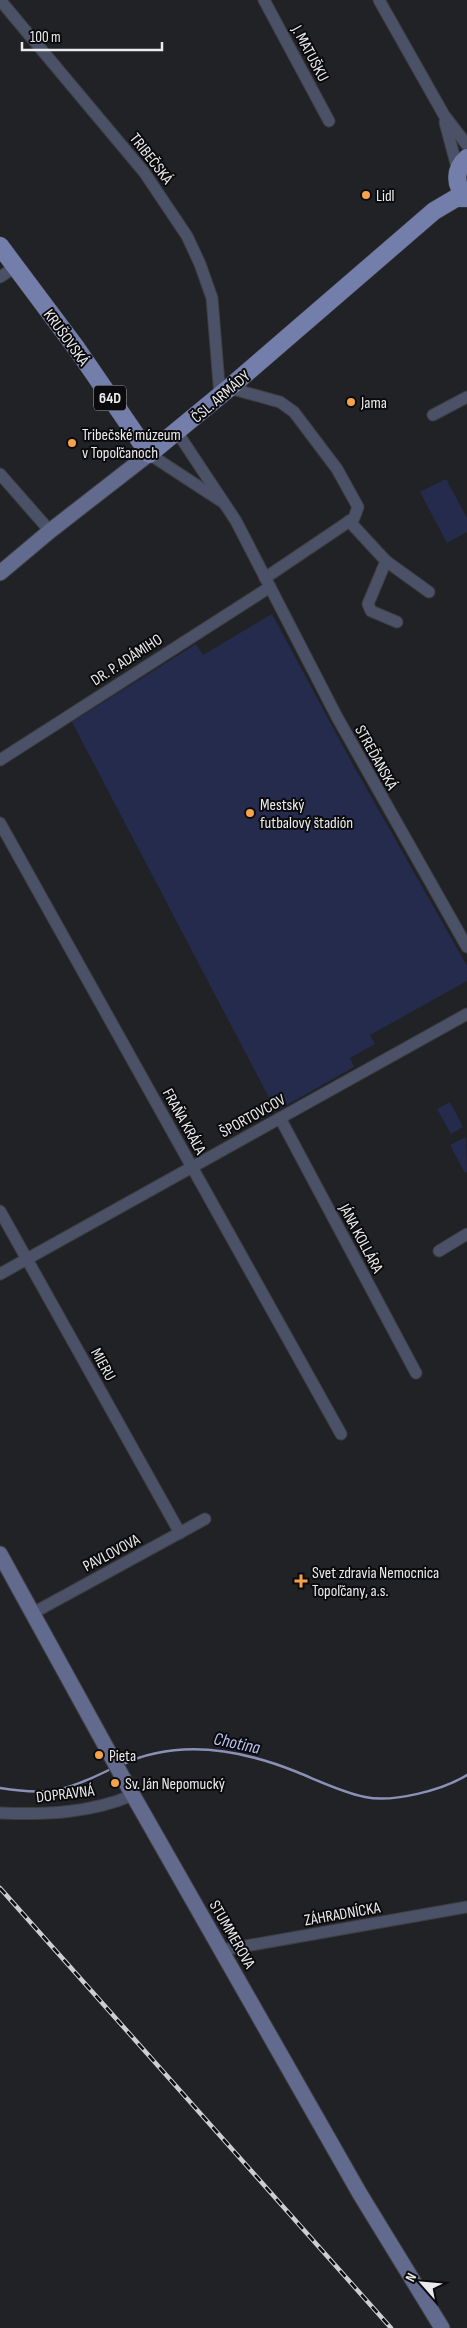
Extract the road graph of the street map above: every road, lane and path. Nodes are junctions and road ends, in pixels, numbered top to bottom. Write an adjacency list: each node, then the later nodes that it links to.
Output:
1 (0, 0): 14 (street, TRIBEČSKÁ)
2 (278, 0): 4 (street)
3 (379, 0): 5 (street)
4 (265, 3): 6 (street, J. MATUŠKU)
5 (444, 115): 7 (street); 8 (street)
6 (329, 121)
7 (467, 145)
8 (461, 169): 9 (main road); 10 (main road, ČSL. ARMÁDY)
9 (467, 197): 10 (main road, ČSL. ARMÁDY)
10 (434, 211): 15 (main road, ČSL. ARMÁDY)
11 (0, 246): 12 (main road, KRUŠOVSKÁ / 64D)
12 (15, 267): 13 (street); 19 (main road, KRUŠOVSKÁ / 64D)
13 (0, 277)
14 (217, 367): 15 (street, TRIBEČSKÁ); 15 (street)
15 (229, 388): 18 (main road, ČSL. ARMÁDY); 22 (street)
16 (467, 397): 17 (street)
17 (433, 415)
18 (177, 432): 19 (main road, ČSL. ARMÁDY); 21 (street, STREĎANSKÁ)
19 (149, 454): 21 (street, STREĎANSKÁ); 23 (street, ČSL. ARMÁDY)
20 (0, 474): 23 (street)
21 (222, 502): 26 (street, STREĎANSKÁ)
22 (349, 521): 24 (street); 26 (street)
23 (50, 531): 25 (street, ČSL. ARMÁDY)
24 (386, 561): 27 (street); 28 (street)
25 (0, 573)
26 (268, 582): 29 (street, DR. P. ADÁMIHO); 31 (street, STREĎANSKÁ)
27 (429, 592)
28 (397, 622)
29 (0, 760)
30 (0, 823): 34 (street, FRAŇA KRÁĽA)
31 (467, 947)
32 (467, 1014): 33 (street, ŠPORTOVCOV)
33 (280, 1118): 34 (street, ŠPORTOVCOV); 40 (street, JÁNA KOLLÁRA)
34 (192, 1167): 38 (street, ŠPORTOVCOV); 41 (street, FRAŇA KRÁĽA)
35 (0, 1211): 38 (street, MIERU)
36 (467, 1234): 37 (street)
37 (439, 1251)
38 (27, 1260): 39 (street, ŠPORTOVCOV); 43 (street, MIERU)
39 (0, 1274)
40 (416, 1373)
41 (341, 1434)
42 (205, 1519): 43 (street, PAVLOVOVA)
43 (180, 1533): 45 (street, PAVLOVOVA)
44 (0, 1554): 45 (street, STUMMEROVA)
45 (33, 1613): 46 (street, STUMMEROVA)
46 (133, 1795): 47 (street, DOPRAVNÁ); 49 (street, STUMMEROVA)
47 (0, 1813)
48 (467, 1907): 49 (street, ZÁHRADNÍCKA)
49 (223, 1950): 50 (street, STUMMEROVA)
50 (442, 2328)

